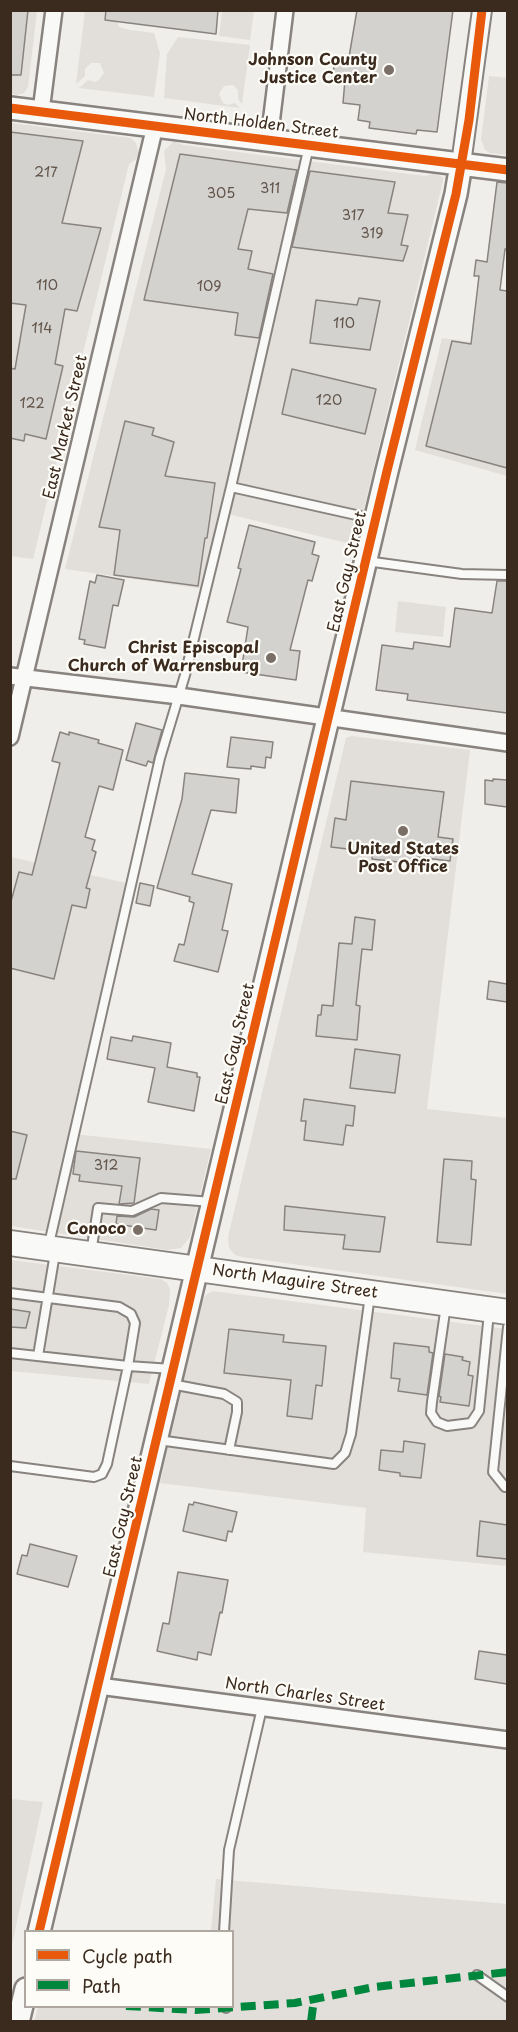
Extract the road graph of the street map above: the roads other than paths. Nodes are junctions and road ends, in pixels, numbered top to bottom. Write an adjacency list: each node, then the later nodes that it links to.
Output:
1 (54, 10): 5 (street)
2 (285, 10): 7 (street)
3 (482, 10): 9 (street)
4 (10, 108): 5 (main road, North Holden Street)
5 (41, 111): 6 (main road, North Holden Street)
6 (156, 126): 7 (main road, North Holden Street); 15 (street, East Market Street)
7 (269, 140): 8 (main road, North Holden Street)
8 (309, 145): 9 (main road, North Holden Street); 11 (lane)
9 (461, 164): 10 (main road, North Holden Street); 12 (main road, East Gay Street)
10 (507, 170)
11 (231, 488): 12 (lane); 16 (lane)
12 (375, 520): 13 (main road, East Gay Street)
13 (366, 561): 14 (lane); 17 (main road, East Gay Street)
14 (507, 575)
15 (18, 677): 16 (street); 18 (street, East Market Street)
16 (179, 696): 17 (street); 22 (lane)
17 (330, 717): 19 (street); 20 (main road, East Gay Street)
18 (10, 737)
19 (507, 743)
20 (214, 1202): 23 (lane); 24 (main road, East Gay Street)
21 (10, 1243): 22 (main road, North Maguire Street)
22 (52, 1248): 23 (main road, North Maguire Street); 27 (lane)
23 (91, 1253): 24 (main road, North Maguire Street)
24 (197, 1268): 26 (main road, North Maguire Street); 34 (main road, East Gay Street)
25 (10, 1293): 27 (lane)
26 (370, 1293): 28 (main road, North Maguire Street); 36 (lane)
27 (47, 1298): 32 (lane); 33 (lane)
28 (446, 1304): 29 (main road, North Maguire Street); 29 (lane)
29 (498, 1311)
30 (507, 1327): 38 (lane)
31 (10, 1353): 32 (lane)
32 (38, 1356): 33 (lane)
33 (128, 1366): 34 (lane); 37 (lane)
34 (172, 1376): 35 (main road, East Gay Street); 36 (lane)
35 (157, 1440): 36 (lane); 39 (main road, East Gay Street)
36 (229, 1450)
37 (10, 1466)
38 (507, 1487)
39 (99, 1686): 40 (street, North Charles Street); 42 (main road, East Gay Street)
40 (262, 1708): 41 (street, North Charles Street); 43 (lane)
41 (507, 1740)
42 (39, 1930)
43 (224, 1930)
44 (477, 1975): 46 (lane)
45 (24, 1997): 47 (main road)
46 (507, 1997)
47 (18, 2022)

